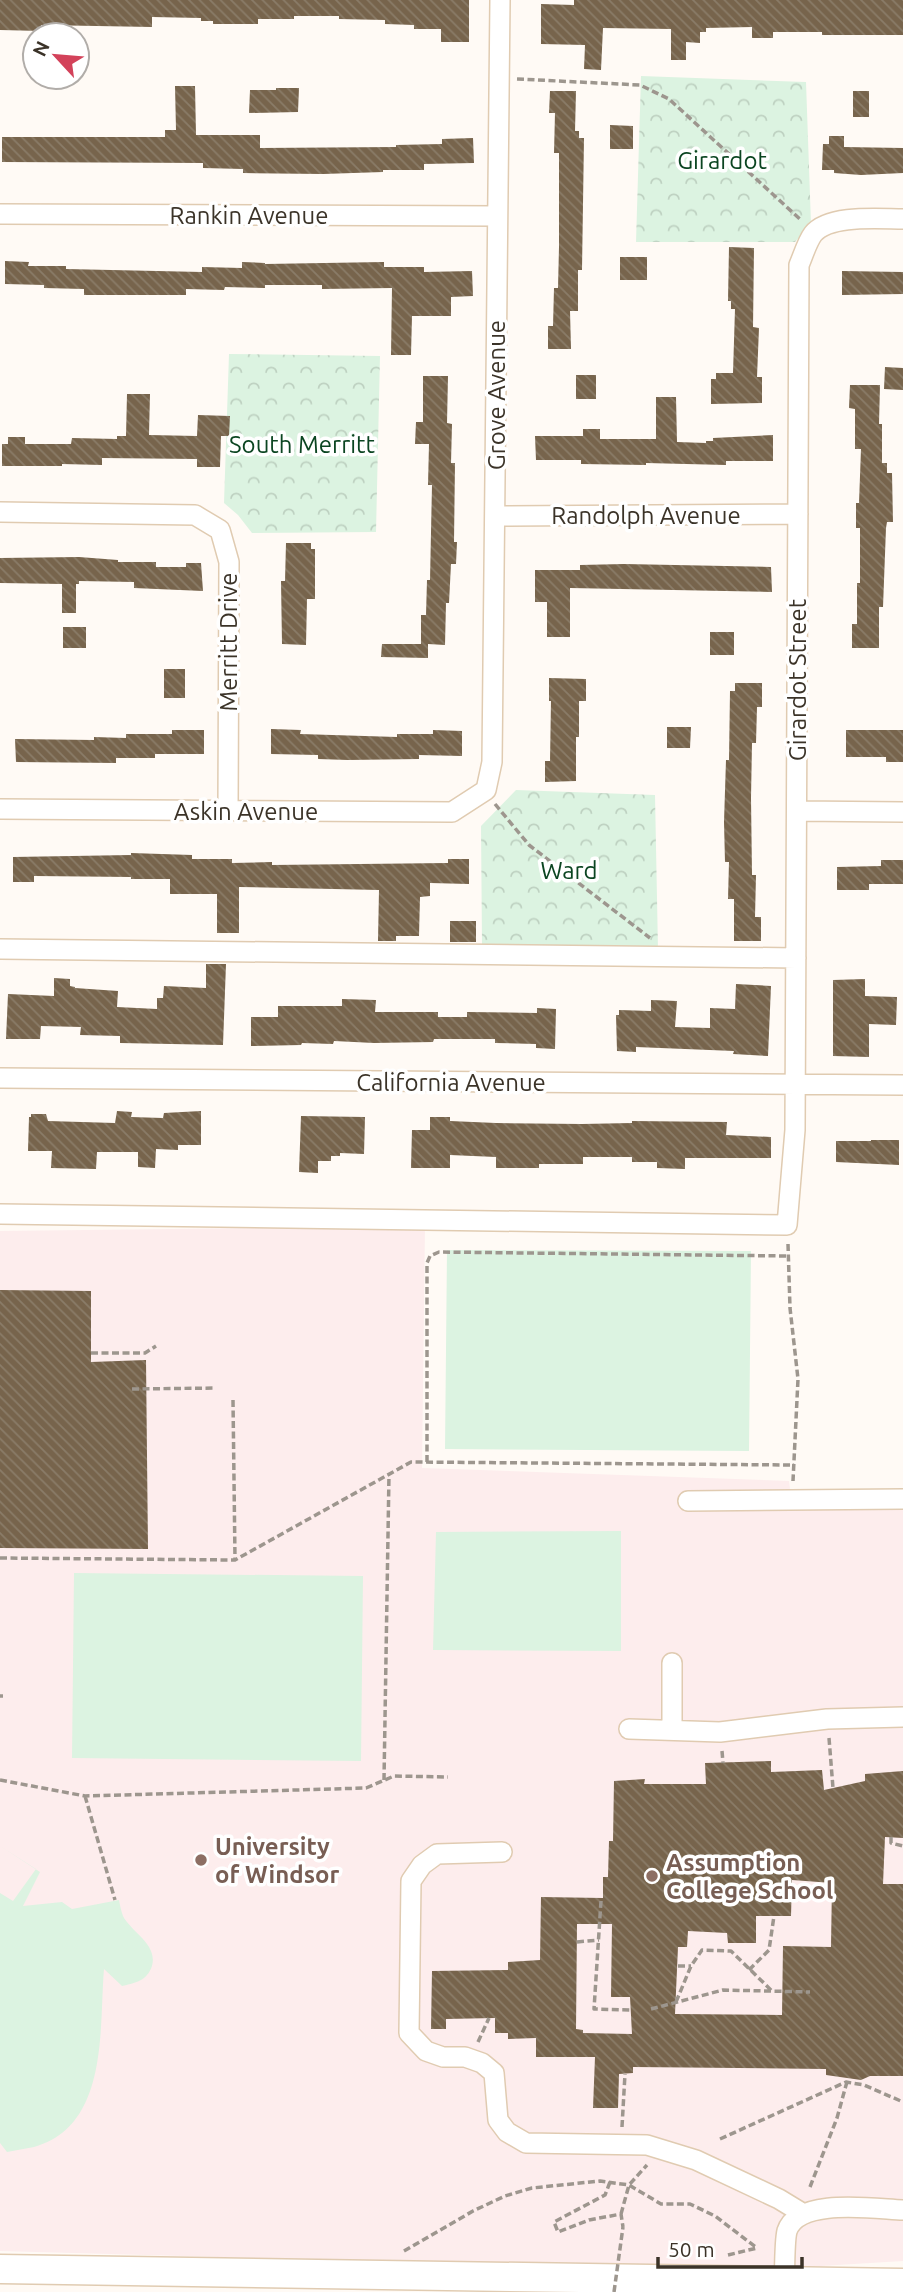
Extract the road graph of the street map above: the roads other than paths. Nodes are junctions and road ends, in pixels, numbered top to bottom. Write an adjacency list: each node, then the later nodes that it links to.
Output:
1 (500, 0): 3 (street, Grove Avenue)
2 (0, 214): 3 (street, Rankin Avenue)
3 (497, 216): 7 (street, Grove Avenue)
4 (903, 219): 6 (street, Girardot Street)
5 (0, 512): 10 (street, Merritt Drive)
6 (798, 514): 7 (street, Randolph Avenue); 11 (street, Girardot Street)
7 (495, 516): 8 (street, Grove Avenue)
8 (490, 797): 10 (street, Askin Avenue)
9 (0, 809): 10 (street, Askin Avenue)
10 (228, 811)
11 (797, 811): 12 (street); 14 (street, Girardot Street)
12 (903, 813)
13 (0, 949): 14 (street)
14 (796, 958): 16 (street, Girardot Street)
15 (0, 1078): 16 (street, California Avenue)
16 (795, 1085): 17 (street, California Avenue); 18 (street, Girardot Street)
17 (903, 1086)
18 (0, 1214)
19 (903, 1499): 20 (street)
20 (688, 1502)
21 (671, 1664): 24 (street)
22 (903, 1717): 24 (street)
23 (629, 1729): 24 (street)
24 (672, 1730)
25 (502, 1852): 27 (street)
26 (903, 2210): 27 (street)
27 (802, 2213): 30 (street)
28 (0, 2269): 30 (highway)
29 (903, 2283): 30 (highway)
30 (784, 2287)

